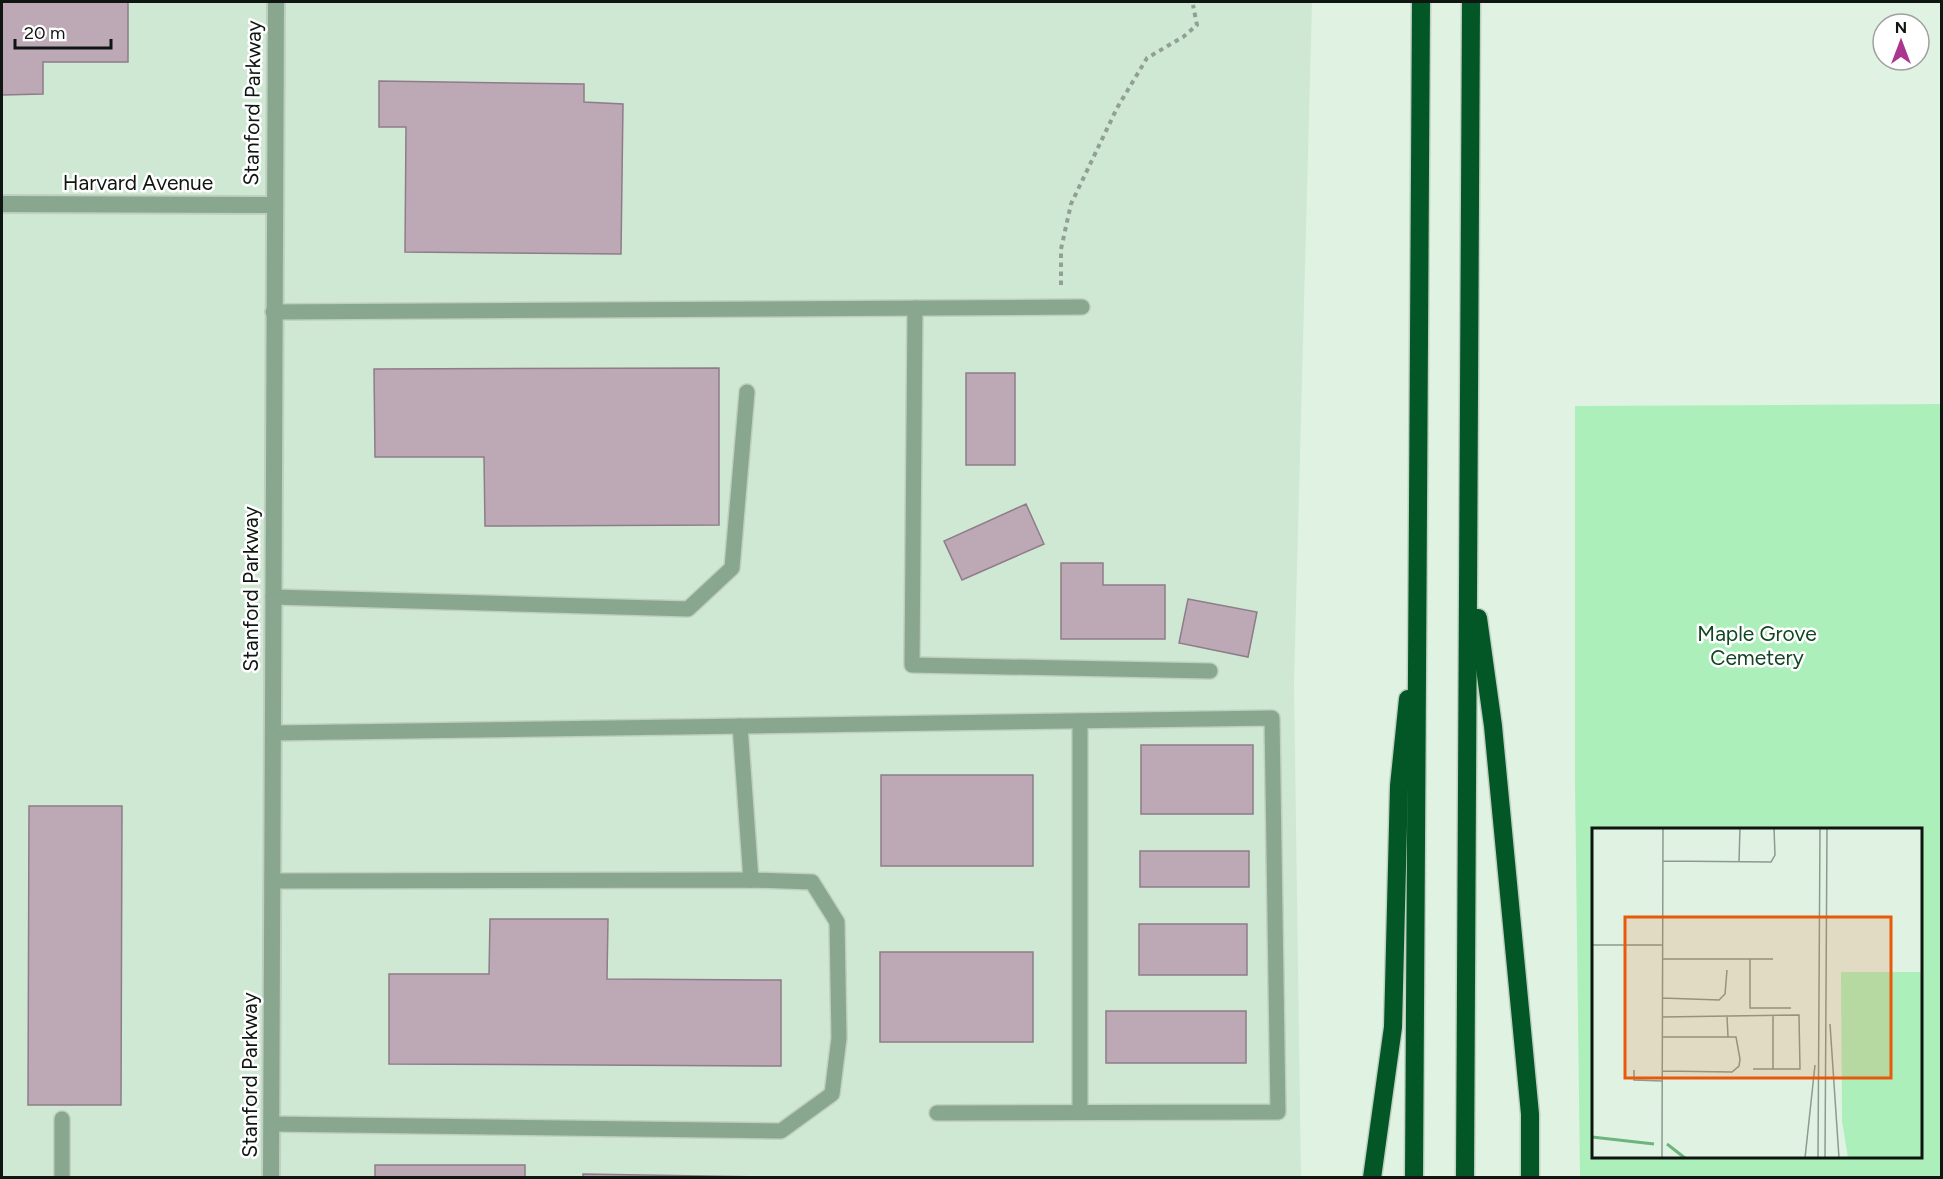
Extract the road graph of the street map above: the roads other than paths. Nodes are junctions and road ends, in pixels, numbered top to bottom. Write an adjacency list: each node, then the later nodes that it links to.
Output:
1 (276, 2): 5 (street, Stanford Parkway)
2 (1421, 2): 12 (highway)
3 (1471, 2): 10 (highway)
4 (2, 204): 5 (street, Harvard Avenue)
5 (274, 205): 8 (street, Stanford Parkway)
6 (1082, 307): 7 (lane)
7 (915, 308): 8 (lane); 13 (lane)
8 (273, 312): 11 (street, Stanford Parkway)
9 (747, 392): 11 (lane)
10 (1469, 552): 27 (highway); 28 (highway)
11 (273, 597): 16 (street, Stanford Parkway)
12 (1418, 635): 25 (highway); 26 (highway)
13 (1210, 671)
14 (1080, 721): 15 (lane); 19 (lane); 19 (lane)
15 (741, 726): 16 (lane); 17 (lane)
16 (273, 733): 18 (street, Stanford Parkway)
17 (751, 879): 18 (lane); 22 (lane)
18 (272, 881): 22 (street, Stanford Parkway)
19 (1080, 1112): 20 (lane)
20 (937, 1113)
21 (62, 1119): 23 (lane)
22 (272, 1124): 24 (street, Stanford Parkway)
23 (62, 1178)
24 (271, 1178)
25 (1372, 1178)
26 (1414, 1178)
27 (1465, 1178)
28 (1530, 1178)

